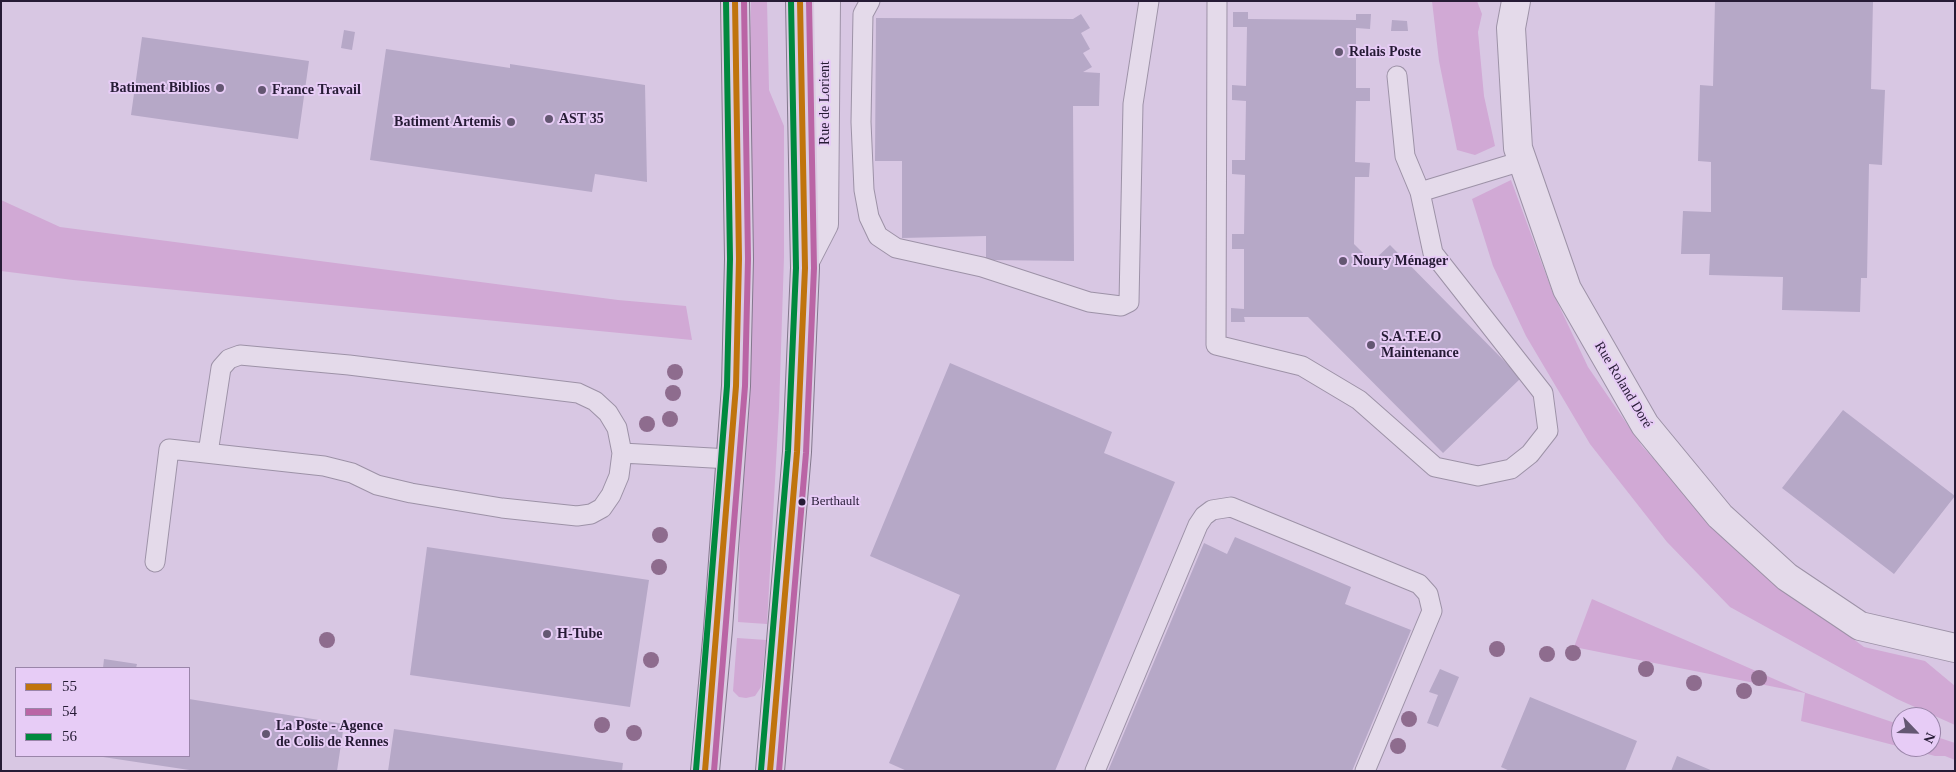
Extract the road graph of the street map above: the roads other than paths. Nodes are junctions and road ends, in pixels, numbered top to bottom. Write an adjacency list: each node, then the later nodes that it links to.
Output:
1 (735, 1): 14 (main road)
2 (800, 1): 11 (main road, Rue de Lorient)
3 (826, 1): 11 (street, Rue de Lorient)
4 (870, 1): 5 (lane)
5 (1149, 1)
6 (1217, 1): 10 (lane)
7 (1516, 1): 9 (street, Rue Roland Doré)
8 (1397, 76): 10 (lane)
9 (1522, 161): 10 (lane); 16 (street, Rue Roland Doré)
10 (1420, 192)
11 (806, 260): 18 (main road, Rue de Lorient)
12 (208, 453): 13 (lane); 13 (lane); 15 (lane)
13 (622, 453): 14 (lane)
14 (730, 459): 17 (main road)
15 (155, 562)
16 (1955, 648)
17 (704, 771)
18 (770, 771)
19 (1095, 771): 20 (lane)
20 (1365, 771)

